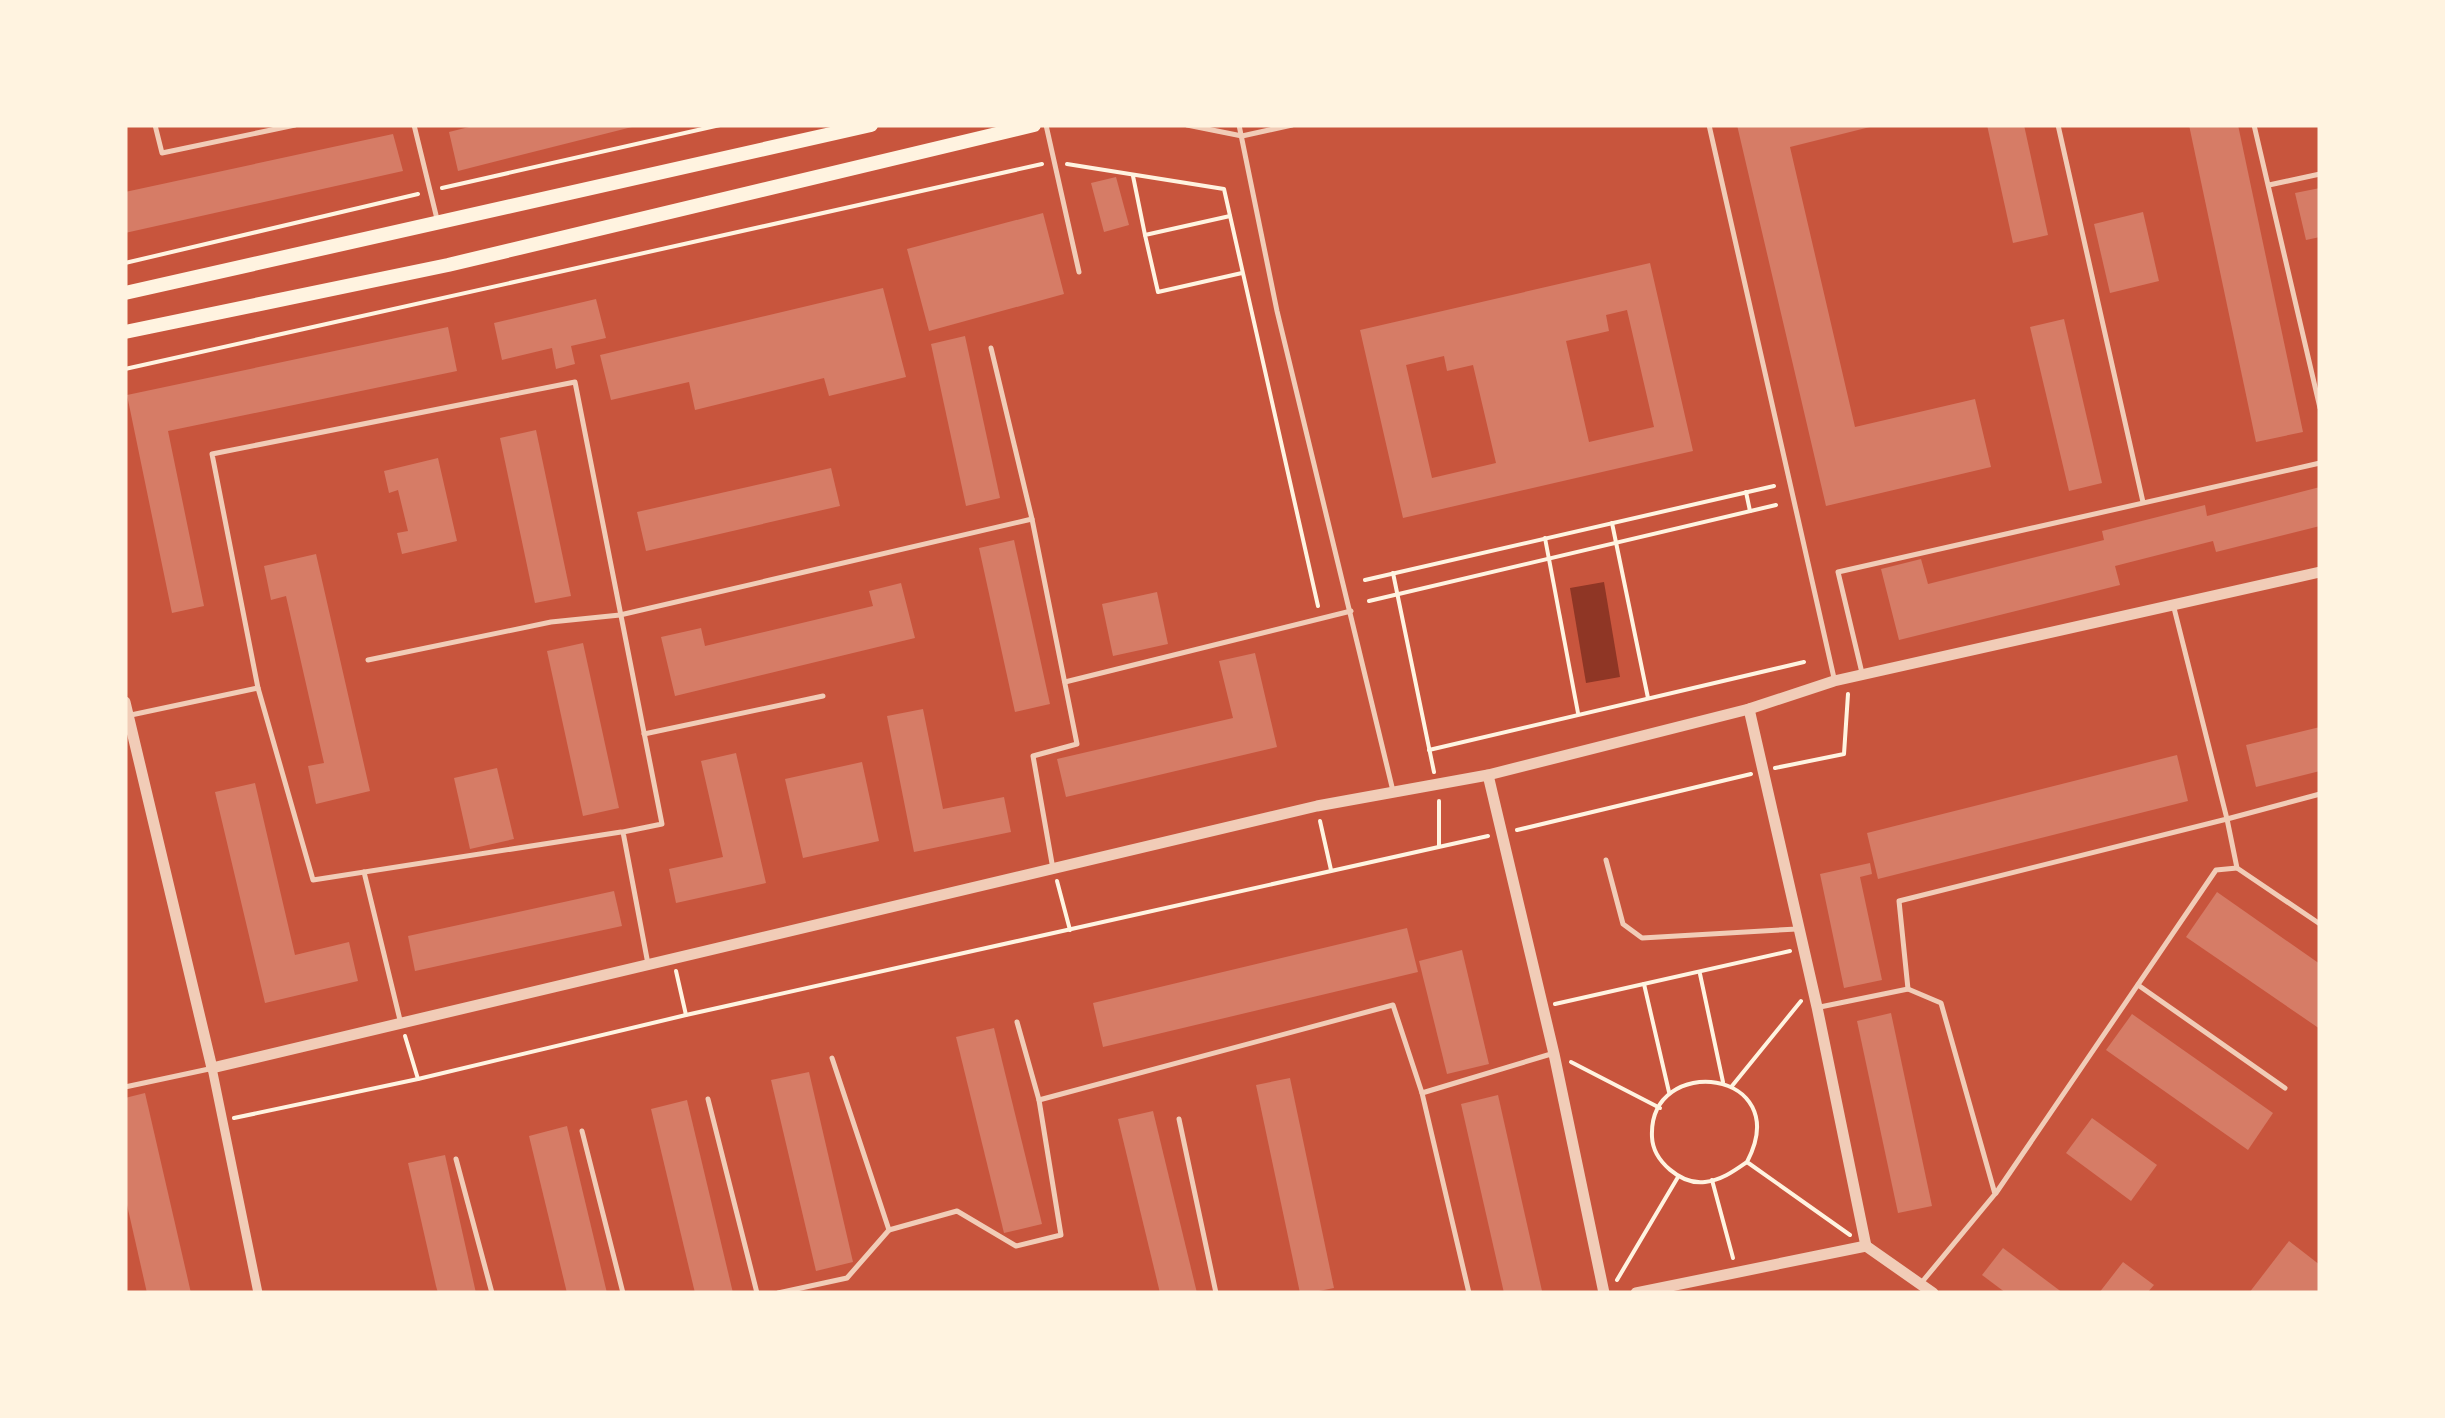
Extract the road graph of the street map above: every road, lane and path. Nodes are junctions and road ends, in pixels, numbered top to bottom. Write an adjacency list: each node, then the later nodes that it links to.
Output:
1 (155, 125): 13 (lane)
2 (295, 125): 13 (lane)
3 (414, 125): 20 (lane)
4 (871, 125): 20 (main road)
5 (1034, 125): 25 (main road)
6 (1046, 125): 15 (lane)
7 (1187, 125): 14 (lane)
8 (1239, 125): 14 (lane)
9 (1292, 125): 14 (lane)
10 (1709, 125): 52 (lane)
11 (2058, 125): 32 (lane)
12 (2254, 125): 18 (lane)
13 (278, 127)
14 (1242, 136): 46 (lane)
15 (1055, 162): 16 (path); 22 (lane); 27 (path)
16 (1132, 174): 19 (path); 21 (path)
17 (2320, 174): 18 (lane)
18 (2268, 186): 28 (lane)
19 (1230, 216): 21 (path); 23 (path)
20 (438, 224): 24 (main road)
21 (1146, 235): 23 (path)
22 (1079, 272)
23 (1242, 273): 48 (path)
24 (125, 293)
25 (125, 332)
26 (991, 348): 35 (lane)
27 (125, 369)
28 (2320, 408)
29 (2320, 464): 32 (lane)
30 (1774, 486): 31 (path)
31 (1746, 492): 34 (path); 36 (path)
32 (2143, 502): 51 (lane)
33 (1776, 505): 34 (path)
34 (1750, 511): 38 (path)
35 (1032, 519): 47 (lane); 53 (lane)
36 (1612, 523): 37 (path); 38 (path)
37 (1544, 538): 39 (path); 41 (path)
38 (1616, 542): 39 (path); 56 (path)
39 (1550, 558): 43 (path); 59 (path)
40 (2320, 572): 45 (street)
41 (1393, 573): 42 (path); 43 (path)
42 (1365, 580)
43 (1397, 594): 44 (path); 61 (path)
44 (1369, 601)
45 (2173, 605): 51 (street); 69 (lane)
46 (1351, 612): 48 (lane); 66 (lane)
47 (620, 615): 49 (lane); 54 (lane); 60 (lane)
48 (1321, 619): 53 (lane)
49 (368, 660)
50 (1804, 662): 56 (path)
51 (1862, 675): 52 (street)
52 (1834, 681): 58 (street)
53 (1065, 682): 75 (lane)
54 (258, 688): 57 (lane); 77 (lane)
55 (823, 696): 60 (lane)
56 (1648, 698): 59 (path)
57 (126, 709): 96 (street)
58 (1749, 709): 63 (street); 64 (street)
59 (1578, 713): 61 (path)
60 (644, 734): 70 (lane)
61 (1429, 750): 65 (path)
62 (1844, 754): 63 (path)
63 (1764, 771): 71 (path); 79 (street)
64 (1488, 774): 65 (street); 71 (street)
65 (1436, 785): 66 (street); 72 (path)
66 (1393, 791): 68 (street)
67 (2320, 794): 69 (lane)
68 (1316, 806): 75 (street); 76 (path)
69 (2227, 819): 74 (lane); 88 (lane)
70 (622, 832): 77 (lane); 83 (lane)
71 (1501, 834): 72 (path); 89 (street)
72 (1439, 846): 76 (path)
73 (1606, 860): 79 (lane)
74 (2237, 868): 78 (lane); 86 (lane)
75 (1053, 869): 80 (path); 82 (street)
76 (1331, 870): 80 (path)
77 (364, 872): 93 (lane)
78 (2320, 924)
79 (1800, 929): 81 (street)
80 (1070, 930): 91 (path)
81 (1804, 947): 84 (path); 87 (street)
82 (672, 958): 83 (street); 91 (path)
83 (648, 964): 93 (street)
84 (1700, 972): 85 (path); 98 (path)
85 (1644, 984): 89 (path); 102 (path)
86 (2138, 985): 101 (lane); 114 (lane)
87 (1813, 986): 90 (street); 99 (path)
88 (1908, 989): 90 (lane); 114 (lane)
89 (1543, 1006): 94 (street)
90 (1817, 1007): 116 (street)
91 (686, 1015): 97 (path)
92 (1016, 1022): 105 (lane)
93 (401, 1024): 96 (street); 97 (path)
94 (1554, 1054): 103 (lane); 106 (path); 126 (street)
95 (832, 1058): 115 (lane)
96 (212, 1068): 100 (lane); 107 (street)
97 (418, 1079): 107 (path)
98 (1724, 1082): 99 (path); 102 (path)
99 (1732, 1086): 111 (path)
100 (125, 1087)
101 (2285, 1088)
102 (1669, 1092): 106 (path)
103 (1422, 1094): 105 (lane); 125 (lane)
104 (708, 1098): 122 (lane)
105 (1039, 1100): 115 (lane)
106 (1660, 1108): 112 (path)
107 (224, 1120): 119 (street)
108 (1178, 1120): 124 (lane)
109 (582, 1131): 121 (lane)
110 (456, 1159): 120 (lane)
111 (1747, 1162): 113 (path); 116 (path)
112 (1678, 1177): 113 (path); 126 (path)
113 (1712, 1180): 117 (path)
114 (1995, 1194): 118 (lane)
115 (889, 1230): 123 (lane)
116 (1866, 1246): 117 (street); 118 (street)
117 (1736, 1272): 127 (street)
118 (1920, 1284): 128 (street)
119 (258, 1293)
120 (492, 1293)
121 (623, 1293)
122 (757, 1293)
123 (778, 1293)
124 (1216, 1293)
125 (1468, 1293)
126 (1607, 1293)
127 (1636, 1293)
128 (1933, 1293)

